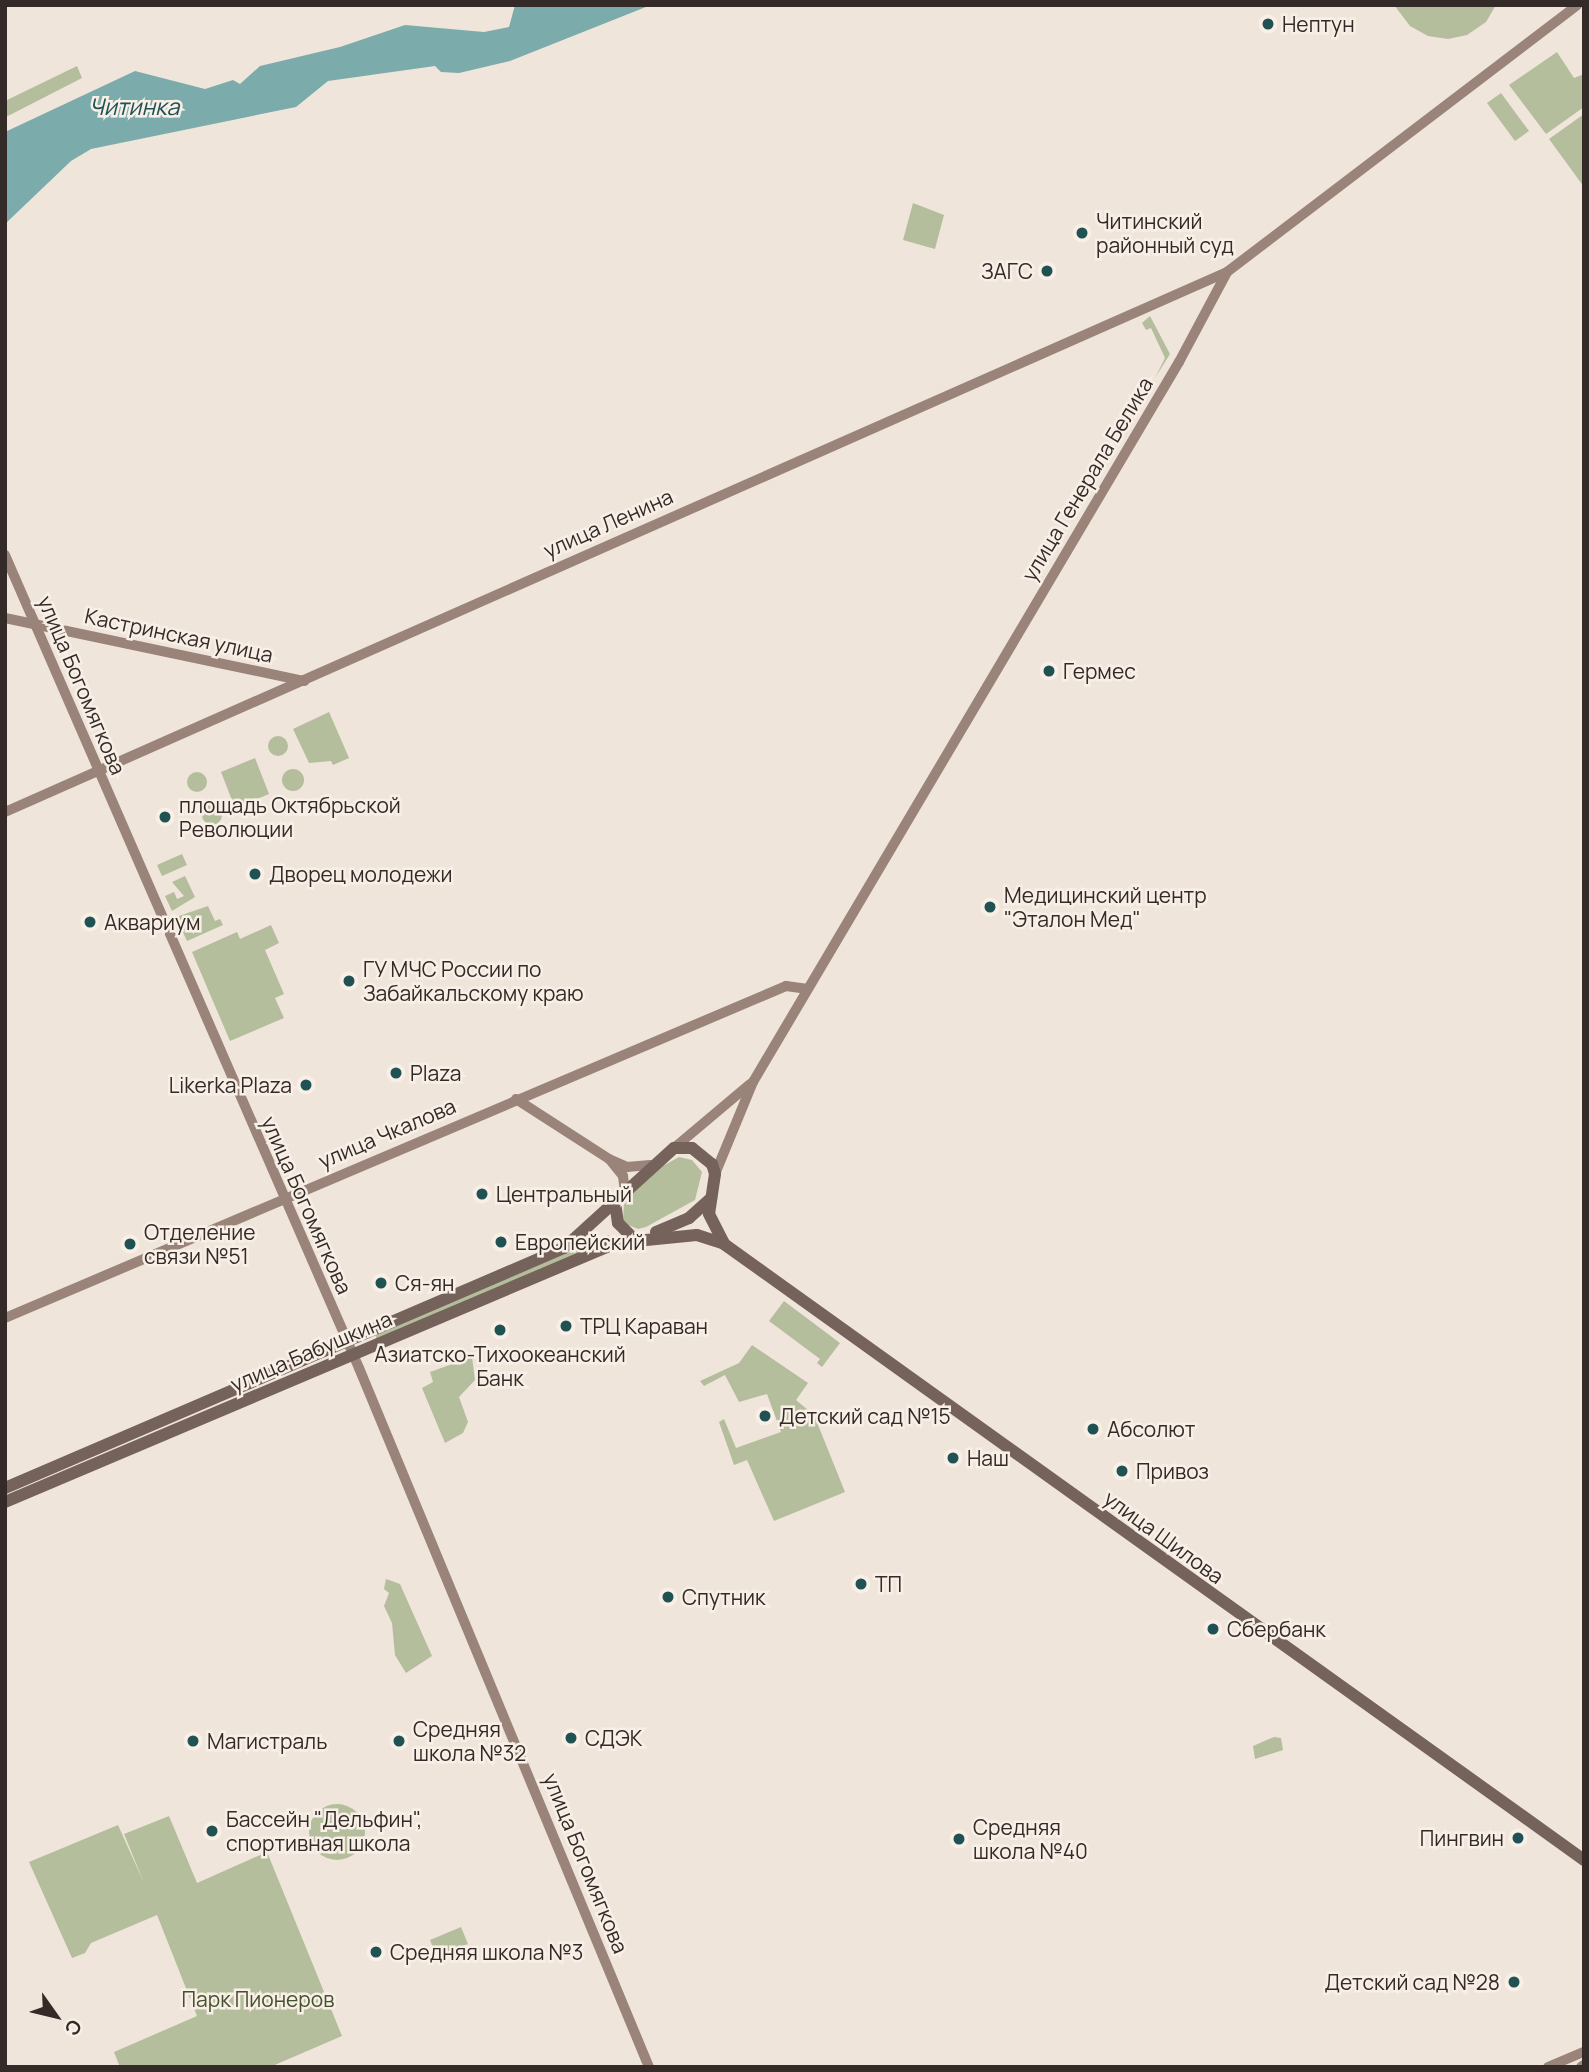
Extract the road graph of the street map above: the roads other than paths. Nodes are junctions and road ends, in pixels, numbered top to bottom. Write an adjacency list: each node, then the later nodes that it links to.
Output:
1 (1574, 7): 2 (main road, улица Генерала Белика)
2 (1227, 272): 7 (main road, улица Ленина); 10 (main road, улица Генерала Белика)
3 (6, 557): 4 (main road); 6 (main road, улица Богомягкова)
4 (5, 579)
5 (5, 618): 6 (main road, Кастринская улица)
6 (36, 624): 7 (main road, Кастринская улица); 8 (main road, улица Богомягкова)
7 (304, 681): 8 (main road, улица Ленина)
8 (97, 772): 9 (main road, улица Ленина); 19 (main road, улица Богомягкова)
9 (5, 812)
10 (808, 989): 11 (main road, улица Генерала Белика); 12 (main road, улица Чкалова)
11 (753, 1082): 13 (main road); 16 (main road)
12 (516, 1099): 14 (main road); 19 (main road, улица Чкалова)
13 (674, 1148): 15 (main road, улица Бабушкина); 16 (main road)
14 (609, 1159): 15 (main road); 17 (main road)
15 (650, 1166): 17 (main road, улица Бабушкина)
16 (715, 1174): 18 (main road)
17 (625, 1192): 20 (main road, улица Бабушкина)
18 (711, 1198): 21 (main road); 22 (main road)
19 (282, 1199): 23 (main road, улица Чкалова); 24 (main road, улица Богомягкова)
20 (615, 1202): 21 (main road); 24 (main road, улица Бабушкина)
21 (634, 1239): 22 (main road); 24 (main road, улица Бабушкина)
22 (724, 1244): 27 (main road, улица Шилова)
23 (5, 1318)
24 (350, 1348): 25 (main road, улица Бабушкина); 26 (main road, улица Бабушкина); 29 (main road, улица Богомягкова)
25 (5, 1488)
26 (5, 1502)
27 (1584, 1860)
28 (1584, 2052): 30 (main road)
29 (649, 2067)
30 (1548, 2067)

